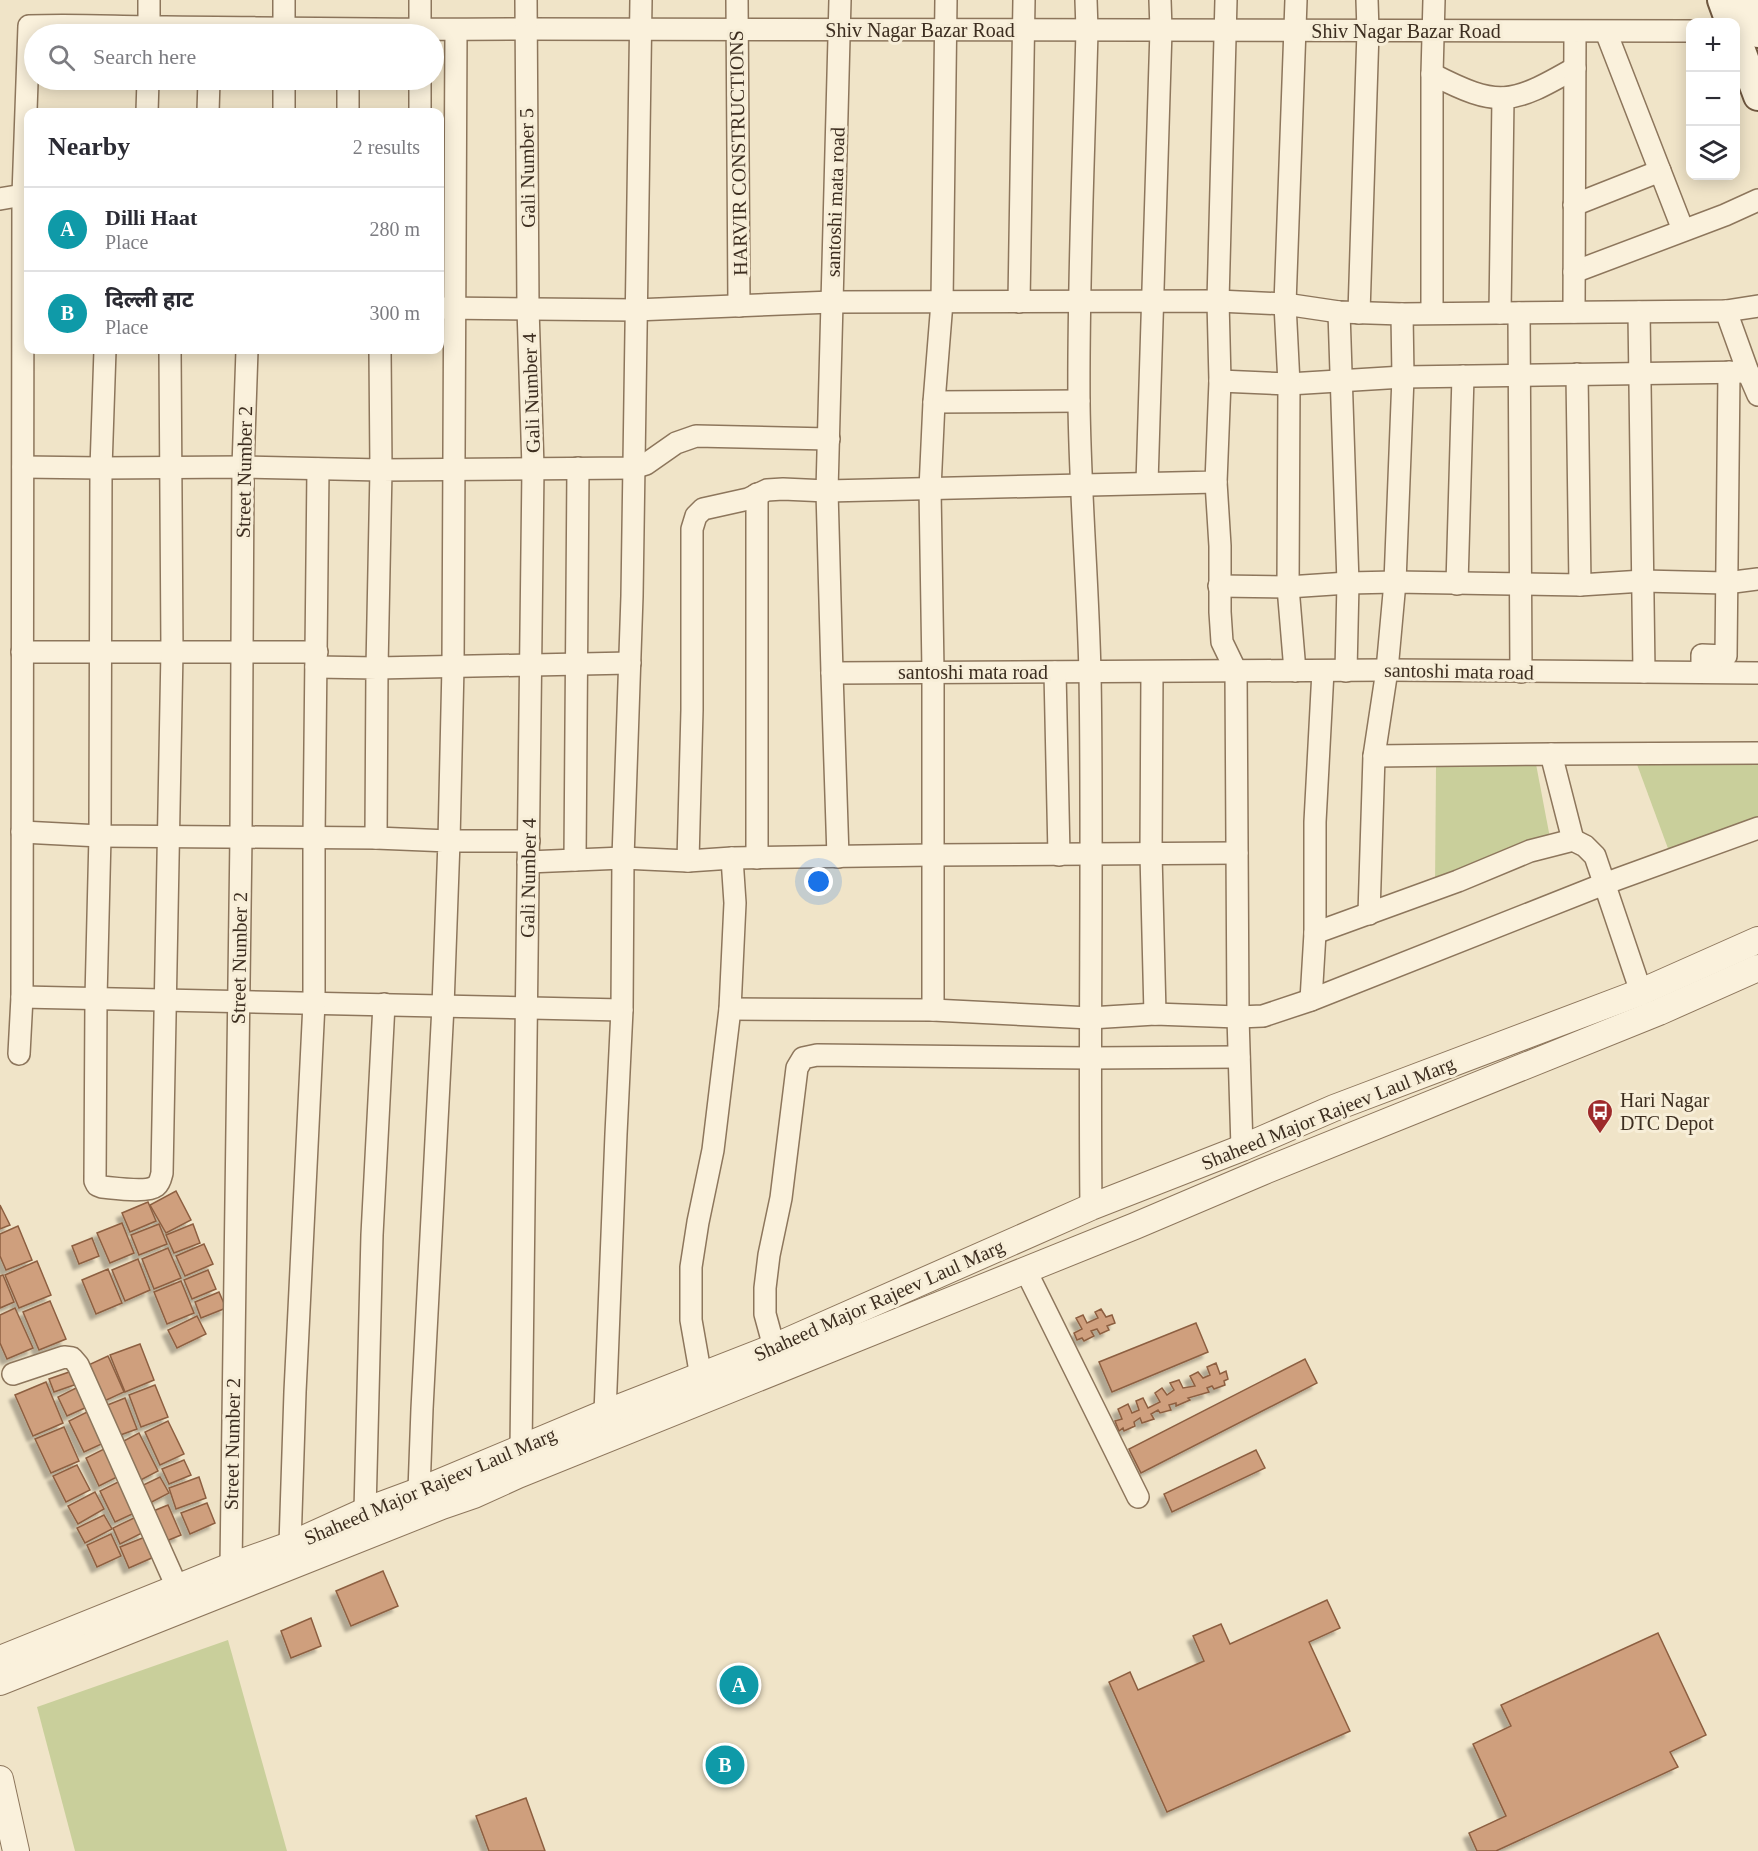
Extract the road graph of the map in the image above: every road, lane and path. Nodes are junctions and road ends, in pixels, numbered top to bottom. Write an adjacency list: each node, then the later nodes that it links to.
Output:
1 (149, 0): 18 (street)
2 (284, 0): 19 (street)
3 (420, 0): 20 (street)
4 (526, 0): 21 (street, Gali Number 5)
5 (641, 0): 22 (street)
6 (737, 0): 24 (street, HARVIR CONSTRUCTIONS)
7 (840, 0): 25 (street, santoshi mata road)
8 (946, 0): 26 (street)
9 (1024, 0): 27 (street)
10 (1086, 0): 28 (street)
11 (1160, 0): 29 (street)
12 (1226, 0): 31 (street)
13 (1296, 0): 32 (street)
14 (1367, 0): 33 (street)
15 (1434, 0): 34 (street)
16 (1722, 0): 17 (main road)
17 (1743, 22): 46 (main road)
18 (149, 24)
19 (284, 24)
20 (420, 24)
21 (525, 28): 22 (street, Shiv Nagar Bazar Road); 23 (street, Shiv Nagar Bazar Road); 73 (street, Gali Number 5)
22 (641, 29): 24 (street, Shiv Nagar Bazar Road); 74 (street)
23 (456, 30): 30 (street, Shiv Nagar Bazar Road); 72 (street)
24 (736, 30): 25 (street, Shiv Nagar Bazar Road); 70 (street, HARVIR CONSTRUCTIONS)
25 (840, 30): 26 (street, Shiv Nagar Bazar Road); 63 (street, santoshi mata road)
26 (946, 30): 27 (street, Shiv Nagar Bazar Road); 64 (street)
27 (1024, 30): 28 (street, Shiv Nagar Bazar Road); 65 (street)
28 (1087, 30): 29 (street, Shiv Nagar Bazar Road); 66 (street)
29 (1161, 30): 31 (street, Shiv Nagar Bazar Road); 67 (street)
30 (444, 31)
31 (1226, 31): 32 (street, Shiv Nagar Bazar Road); 68 (street)
32 (1296, 31): 33 (street, Shiv Nagar Bazar Road); 69 (street)
33 (1368, 31): 34 (street, Shiv Nagar Bazar Road); 76 (street)
34 (1433, 31): 36 (street, Shiv Nagar Bazar Road); 39 (street)
35 (1686, 31): 37 (street, Shiv Nagar Bazar Road)
36 (1575, 32): 37 (street, Shiv Nagar Bazar Road); 38 (street)
37 (1606, 32): 55 (street)
38 (1575, 68): 47 (street); 59 (street)
39 (1432, 74): 47 (street); 80 (street)
40 (27, 90): 48 (street, Shiv Nagar Bazar Road)
41 (148, 90): 49 (street)
42 (209, 90): 50 (street)
43 (284, 90): 51 (street)
44 (348, 90): 52 (street)
45 (420, 90): 53 (street)
46 (1758, 96)
47 (1503, 98): 77 (street)
48 (27, 108)
49 (147, 108)
50 (208, 108)
51 (284, 108)
52 (348, 108)
53 (420, 108)
54 (24, 171): 56 (street, Shiv Nagar Bazar Road)
55 (1660, 171): 59 (street); 61 (street)
56 (23, 195): 57 (street); 60 (street)
57 (0, 199)
58 (1758, 200): 61 (street)
59 (1574, 205): 62 (street)
60 (24, 231)
61 (1683, 231): 62 (street)
62 (1574, 272): 78 (street)
63 (832, 302): 64 (street); 70 (street); 99 (street, santoshi mata road)
64 (942, 302): 65 (street); 98 (street)
65 (1019, 302): 66 (street)
66 (1080, 302): 67 (street); 97 (street)
67 (1152, 302): 68 (street); 111 (street)
68 (1218, 302): 69 (street); 93 (street)
69 (1285, 304): 76 (street); 95 (street)
70 (739, 306): 74 (street)
71 (1758, 306): 75 (street)
72 (447, 308): 73 (street); 108 (street)
73 (528, 308): 74 (street); 104 (street, Gali Number 4)
74 (635, 310): 106 (street)
75 (1726, 310): 79 (street); 87 (street)
76 (1349, 312): 81 (street); 94 (street)
77 (1509, 312): 78 (street); 80 (street); 91 (street)
78 (1574, 312): 79 (street)
79 (1639, 312): 89 (street)
80 (1432, 313): 81 (street)
81 (1402, 314): 92 (street)
82 (25, 354): 100 (street)
83 (105, 354): 102 (street)
84 (170, 354): 103 (street)
85 (247, 354): 101 (street, Street Number 2)
86 (380, 354): 109 (street)
87 (1738, 372): 89 (street); 96 (street); 120 (street)
88 (1577, 374): 89 (street); 91 (street); 123 (street)
89 (1640, 374): 117 (street)
90 (1463, 376): 91 (street); 92 (street); 121 (street)
91 (1520, 376): 122 (street)
92 (1403, 377): 94 (street); 118 (street)
93 (1220, 381): 95 (street); 110 (street)
94 (1341, 381): 95 (street); 119 (street)
95 (1289, 384): 125 (street)
96 (1758, 395)
97 (1079, 401): 98 (street); 112 (street)
98 (934, 402): 113 (street)
99 (829, 439): 106 (street); 114 (street, santoshi mata road)
100 (23, 467): 102 (street); 128 (street)
101 (243, 467): 103 (street); 107 (street); 129 (street, Street Number 2)
102 (101, 468): 103 (street); 126 (street)
103 (172, 468): 127 (street)
104 (533, 468): 105 (street); 108 (street); 132 (street, Gali Number 4)
105 (578, 468): 106 (street); 133 (street)
106 (633, 468): 131 (street)
107 (318, 469): 109 (street); 130 (street)
108 (454, 469): 109 (street); 134 (street)
109 (381, 470): 135 (street)
110 (1216, 482): 111 (street); 124 (street)
111 (1147, 483): 112 (street)
112 (1081, 487): 113 (street); 138 (street)
113 (930, 489): 114 (street); 137 (street)
114 (827, 491): 115 (street); 148 (street, santoshi mata road)
115 (757, 494): 171 (street); 173 (street)
116 (1758, 579): 120 (street)
117 (1643, 581): 120 (street); 123 (street); 146 (street)
118 (1395, 582): 119 (street); 121 (street); 136 (street)
119 (1348, 583): 125 (street); 142 (street)
120 (1726, 583): 147 (street)
121 (1457, 584): 122 (street)
122 (1520, 584): 123 (street); 145 (street)
123 (1580, 585)
124 (1219, 586): 125 (street); 139 (street)
125 (1288, 587): 140 (street)
126 (101, 651): 127 (street); 128 (street); 155 (street)
127 (172, 651): 129 (street); 156 (street)
128 (22, 652): 154 (street)
129 (242, 652): 130 (street); 157 (street, Street Number 2)
130 (316, 659): 135 (street); 158 (street)
131 (630, 663): 133 (street); 169 (street)
132 (531, 664): 133 (street); 134 (street); 162 (street, Gali Number 4)
133 (576, 664): 172 (street)
134 (453, 666): 135 (street); 161 (street)
135 (377, 668): 159 (street)
136 (1387, 670): 142 (street, santoshi mata road); 145 (street, santoshi mata road); 152 (street)
137 (933, 671): 143 (street, santoshi mata road); 148 (street, santoshi mata road); 166 (street)
138 (1090, 671): 143 (street, santoshi mata road); 144 (street, santoshi mata road); 164 (street)
139 (1236, 671): 140 (street, santoshi mata road); 144 (street, santoshi mata road); 163 (street)
140 (1295, 671): 141 (street, santoshi mata road)
141 (1323, 671): 142 (street, santoshi mata road); 176 (street)
142 (1346, 671)
143 (1055, 672): 167 (street)
144 (1152, 672): 165 (street)
145 (1521, 672): 146 (street, santoshi mata road)
146 (1644, 672): 147 (street, santoshi mata road)
147 (1702, 672): 149 (street, santoshi mata road)
148 (832, 673): 168 (street)
149 (1758, 673)
150 (1758, 753): 151 (street)
151 (1551, 754): 152 (street); 160 (street)
152 (1374, 756): 175 (street)
153 (1758, 828): 174 (street)
154 (22, 832): 155 (street); 180 (street)
155 (100, 836): 156 (street); 181 (street)
156 (167, 836): 157 (street); 182 (street)
157 (241, 836): 158 (street); 183 (street, Street Number 2)
158 (314, 837): 159 (street); 185 (street)
159 (376, 838): 161 (street)
160 (1573, 840): 174 (street); 175 (street)
161 (449, 841): 162 (street); 187 (street)
162 (528, 851): 172 (street); 188 (street, Gali Number 4)
163 (1237, 853): 165 (street); 193 (street)
164 (1092, 854): 165 (street); 167 (street); 194 (street)
165 (1151, 854): 192 (street)
166 (933, 855): 167 (street); 168 (street); 191 (street)
167 (1059, 855)
168 (837, 857): 171 (street)
169 (623, 858): 172 (street); 173 (street); 189 (street)
170 (732, 858): 171 (street); 173 (street); 190 (street)
171 (758, 858)
172 (575, 860)
173 (688, 861)
174 (1604, 884): 179 (street); 184 (street)
175 (1369, 914): 176 (street)
176 (1316, 933): 184 (street)
177 (1758, 940): 179 (street, Shaheed Major Rajeev Laul Marg)
178 (1758, 968): 200 (street, Shaheed Major Rajeev Laul Marg)
179 (1641, 992): 198 (street, Shaheed Major Rajeev Laul Marg)
180 (22, 996): 181 (street); 195 (street)
181 (96, 998): 182 (street); 182 (street)
182 (165, 999): 183 (street)
183 (238, 1000): 185 (street); 210 (street, Street Number 2)
184 (1311, 1000): 193 (street)
185 (314, 1003): 186 (street); 209 (street)
186 (384, 1004): 187 (street); 208 (street)
187 (443, 1006): 188 (street); 206 (street)
188 (526, 1008): 189 (street); 205 (street, Gali Number 4)
189 (622, 1010): 204 (street)
190 (730, 1010): 191 (street); 203 (street)
191 (933, 1010): 194 (street)
192 (1155, 1014): 193 (street); 194 (street)
193 (1238, 1017): 196 (street)
194 (1090, 1018): 197 (street)
195 (19, 1054)
196 (1239, 1057): 197 (street); 198 (street)
197 (1089, 1058): 199 (street); 201 (street)
198 (1242, 1148): 199 (street, Shaheed Major Rajeev Laul Marg)
199 (1091, 1207): 201 (street, Shaheed Major Rajeev Laul Marg)
200 (1025, 1269): 207 (street); 213 (street, Shaheed Major Rajeev Laul Marg)
201 (774, 1347): 203 (street, Shaheed Major Rajeev Laul Marg)
202 (14, 1374): 211 (street)
203 (701, 1377): 204 (street, Shaheed Major Rajeev Laul Marg)
204 (605, 1413): 205 (street, Shaheed Major Rajeev Laul Marg)
205 (521, 1449): 206 (street, Shaheed Major Rajeev Laul Marg)
206 (419, 1491): 208 (street, Shaheed Major Rajeev Laul Marg)
207 (1138, 1497)
208 (365, 1511): 209 (street, Shaheed Major Rajeev Laul Marg)
209 (290, 1545): 210 (street, Shaheed Major Rajeev Laul Marg)
210 (231, 1566): 211 (street, Shaheed Major Rajeev Laul Marg)
211 (177, 1587): 212 (street, Shaheed Major Rajeev Laul Marg)
212 (0, 1659)
213 (0, 1682)
214 (0, 1779): 215 (street)
215 (16, 1851)

